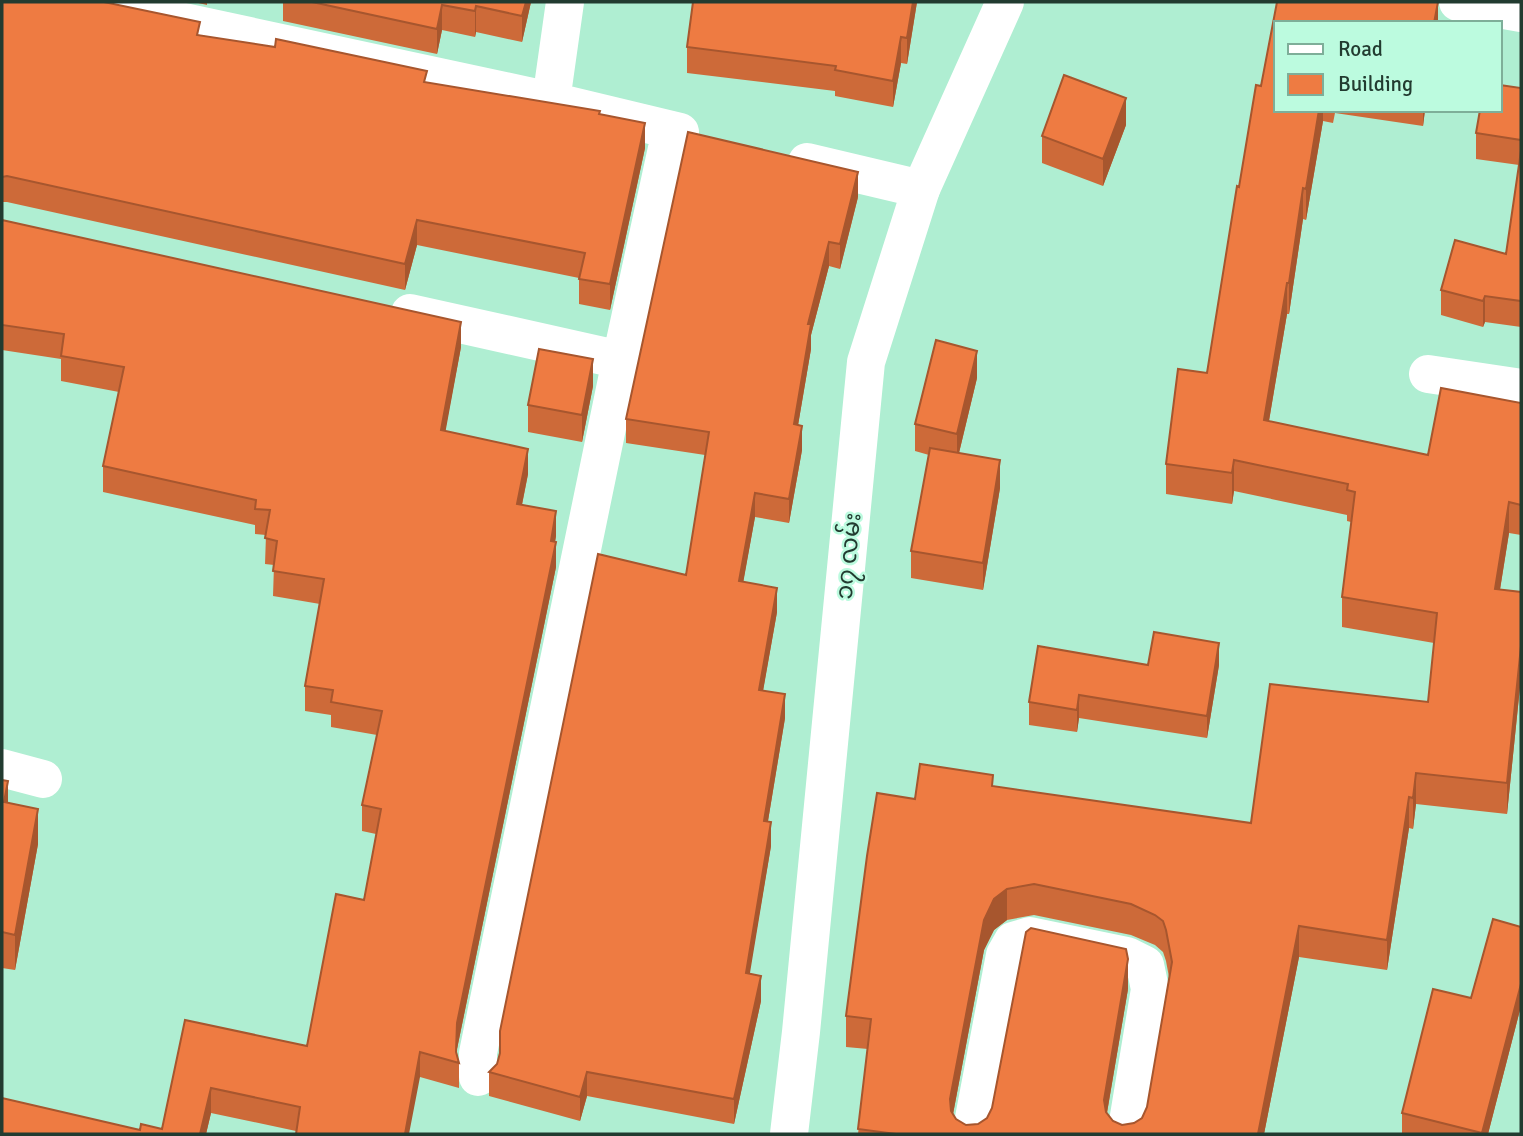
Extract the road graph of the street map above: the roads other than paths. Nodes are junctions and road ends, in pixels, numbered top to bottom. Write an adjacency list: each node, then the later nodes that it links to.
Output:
1 (91, 2): 5 (street)
2 (565, 2): 7 (street)
3 (1005, 2): 11 (street, ၁၇ လမ်း)
4 (1458, 2): 6 (street)
5 (160, 9): 7 (street)
6 (1521, 13)
7 (551, 101): 8 (street)
8 (671, 130): 9 (street); 13 (street)
9 (710, 139)
10 (776, 155): 11 (street)
11 (920, 190): 19 (street, ၁၇ လမ်း)
12 (379, 306): 13 (street)
13 (621, 360): 18 (street)
14 (1428, 374): 15 (street)
15 (1521, 388)
16 (2, 768): 17 (street)
17 (43, 779)
18 (478, 1077)
19 (789, 1134)
20 (971, 1134): 21 (street)
21 (1126, 1134)

